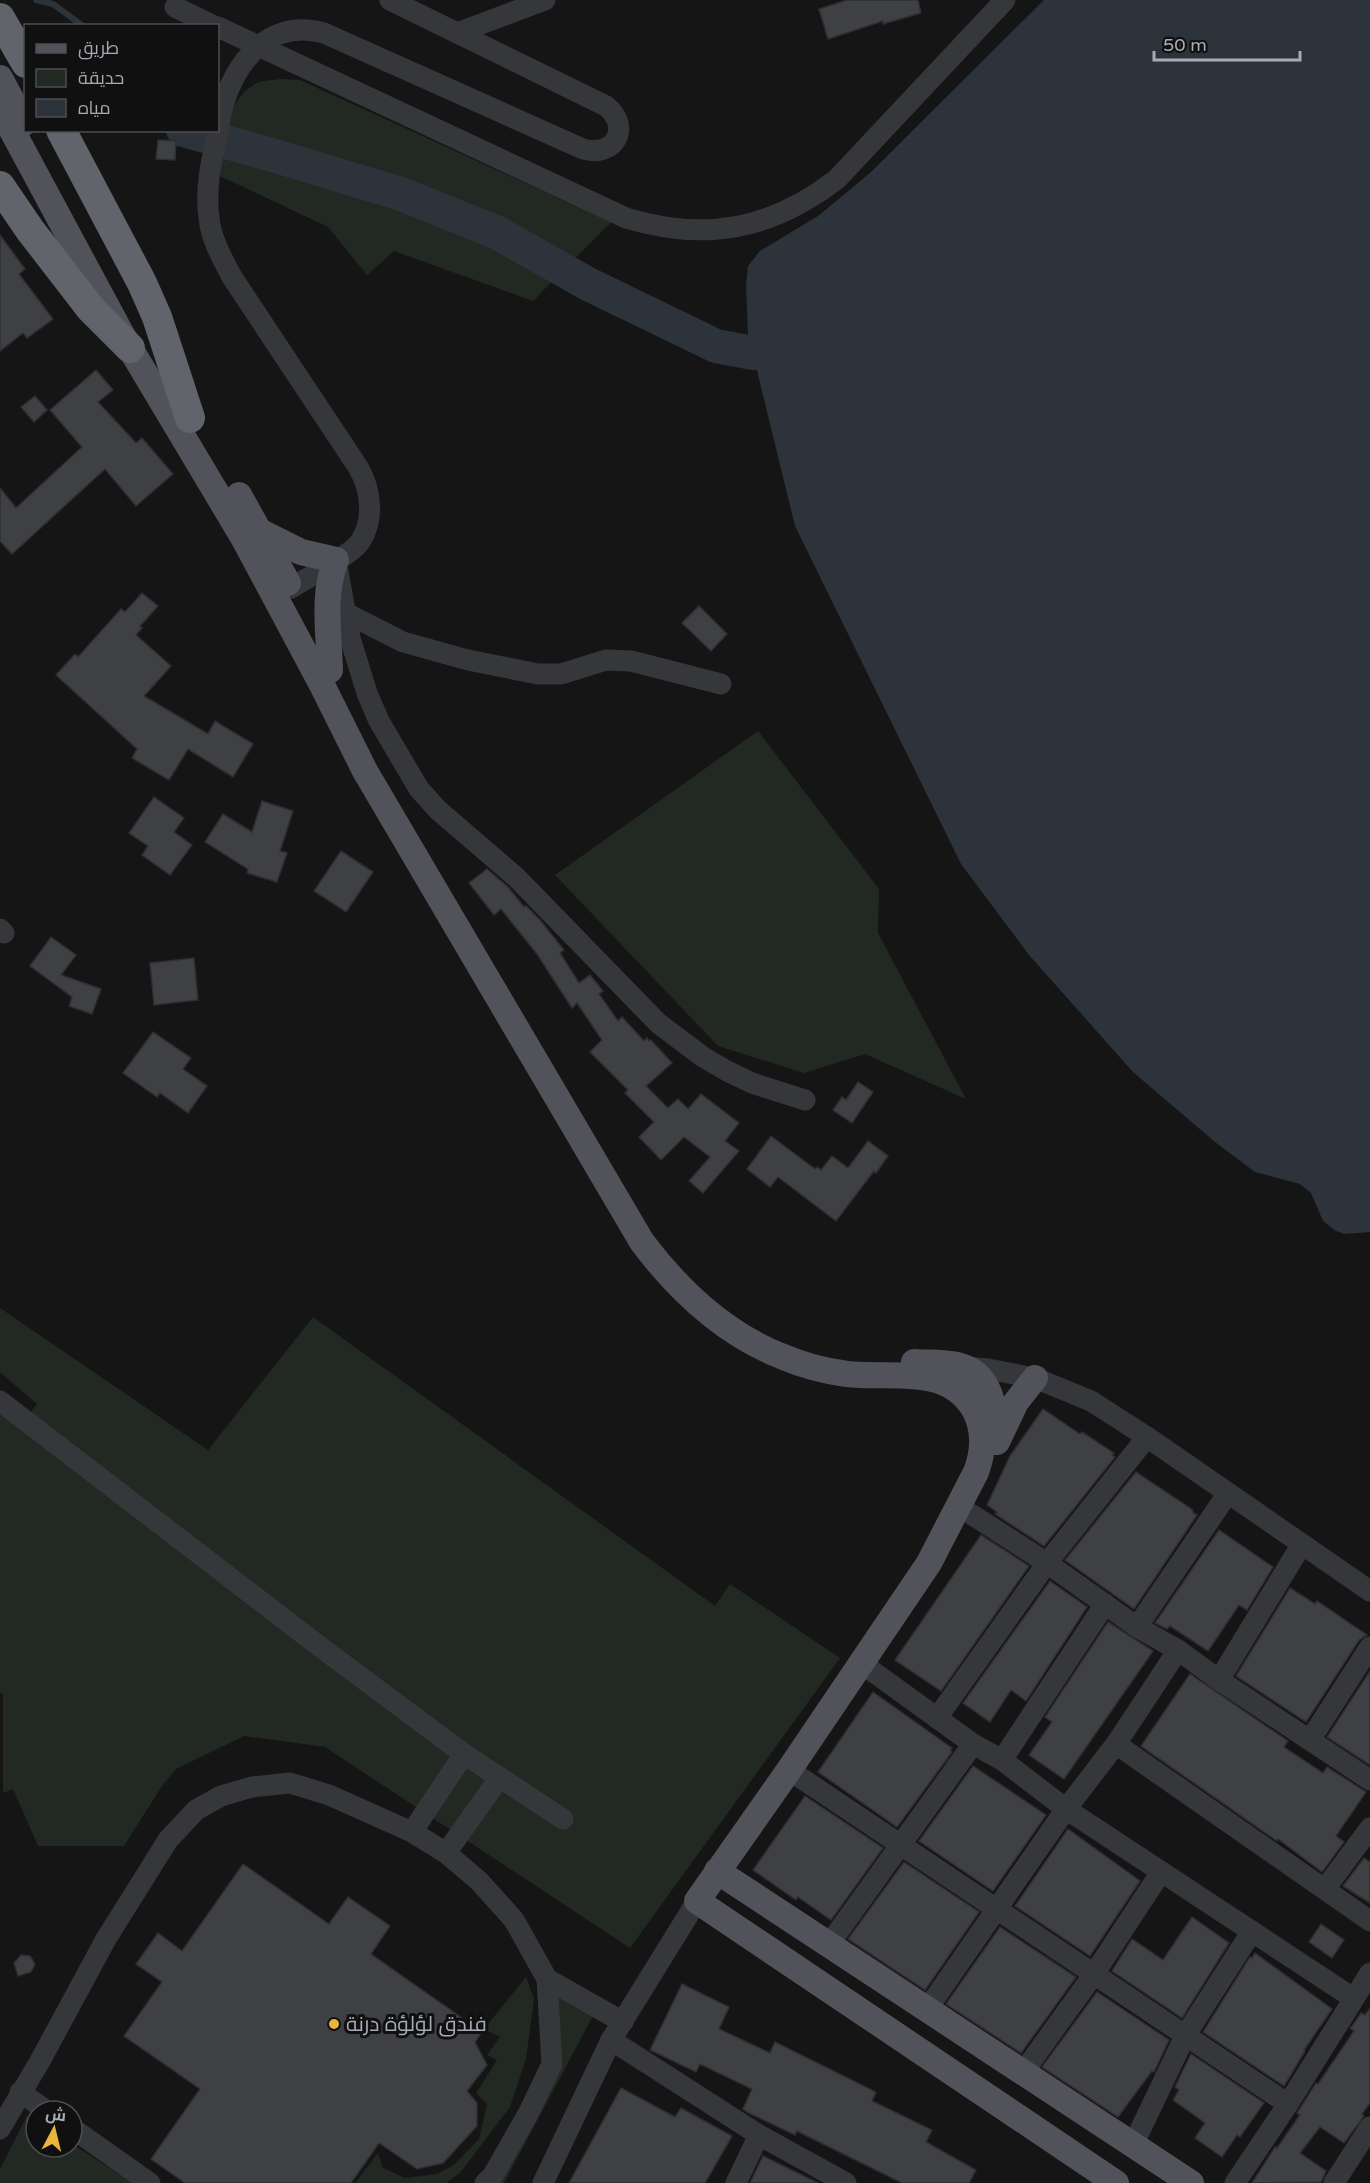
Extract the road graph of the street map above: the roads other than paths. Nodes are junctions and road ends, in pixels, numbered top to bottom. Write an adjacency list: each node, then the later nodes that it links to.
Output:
1 (390, 0): 7 (street)
2 (545, 0): 7 (street)
3 (1005, 0): 8 (street)
4 (175, 8): 5 (street)
5 (211, 24)
6 (219, 27): 8 (street)
7 (457, 33): 8 (street)
8 (258, 46): 11 (street)
9 (1, 90): 10 (main road); 16 (main road)
10 (24, 122)
11 (219, 124)
12 (29, 132): 17 (main road)
13 (62, 132): 17 (highway)
14 (217, 132): 19 (street)
15 (0, 186): 16 (highway)
16 (130, 348): 25 (main road)
17 (190, 418): 18 (main road)
18 (261, 532): 19 (main road); 20 (main road)
19 (336, 560): 20 (street); 21 (street); 22 (main road)
20 (291, 588): 22 (main road)
21 (344, 612): 23 (street); 24 (street)
22 (330, 670): 25 (main road)
23 (721, 684)
24 (805, 1100)
25 (949, 1370): 26 (street); 29 (main road); 33 (main road)
26 (1035, 1378): 28 (street); 29 (main road)
27 (0, 1401): 46 (street)
28 (1147, 1437): 30 (street); 34 (street)
29 (995, 1445): 31 (main road)
30 (1228, 1493): 32 (street); 37 (street)
31 (971, 1514): 33 (main road); 34 (street)
32 (1302, 1544): 35 (street); 41 (street)
33 (929, 1563): 40 (main road)
34 (1047, 1563): 36 (street); 42 (street)
35 (1370, 1592)
36 (1105, 1604): 37 (street); 47 (street)
37 (1137, 1627): 39 (street)
38 (1370, 1647): 43 (street)
39 (1178, 1650): 41 (street); 45 (street)
40 (861, 1663): 42 (street); 48 (main road)
41 (1219, 1680): 43 (street)
42 (937, 1718): 44 (street)
43 (1310, 1740): 50 (street)
44 (974, 1744): 47 (street); 55 (street)
45 (1116, 1744): 51 (street); 59 (street)
46 (464, 1754): 49 (street); 54 (street)
47 (1002, 1760): 51 (street)
48 (789, 1770): 55 (street); 57 (main road)
49 (500, 1777): 52 (street); 56 (street)
50 (1370, 1780)
51 (1066, 1809): 58 (street); 61 (street)
52 (563, 1819)
53 (1370, 1828): 59 (street)
54 (412, 1832): 56 (street); 74 (street)
55 (900, 1846): 61 (street); 64 (street)
56 (446, 1853): 67 (street)
57 (717, 1871): 60 (main road); 64 (main road)
58 (1161, 1872): 63 (street); 66 (street)
59 (1325, 1889): 62 (street)
60 (698, 1901): 70 (street); 87 (main road)
61 (995, 1910): 66 (street); 69 (street)
62 (1370, 1921)
63 (1252, 1931): 68 (street); 71 (street)
64 (830, 1944): 69 (main road)
65 (1370, 1973): 68 (street)
66 (1094, 1974): 71 (street); 73 (street)
67 (547, 1979): 70 (street); 83 (street)
68 (1353, 1998): 76 (street)
69 (928, 2008): 73 (main road)
70 (622, 2022): 72 (street)
71 (1185, 2036): 76 (street); 81 (street)
72 (611, 2040): 79 (street); 84 (street)
73 (1024, 2071): 81 (main road)
74 (21, 2092): 75 (street); 78 (street)
75 (31, 2099)
76 (1288, 2104): 89 (street)
77 (1370, 2127): 90 (street)
78 (0, 2129)
79 (759, 2135): 85 (street); 86 (street)
80 (84, 2136): 82 (street)
81 (1133, 2145): 88 (main road)
82 (150, 2183)
83 (485, 2183)
84 (543, 2183)
85 (736, 2183)
86 (846, 2183)
87 (1116, 2183)
88 (1191, 2183)
89 (1235, 2183)
90 (1334, 2183)

